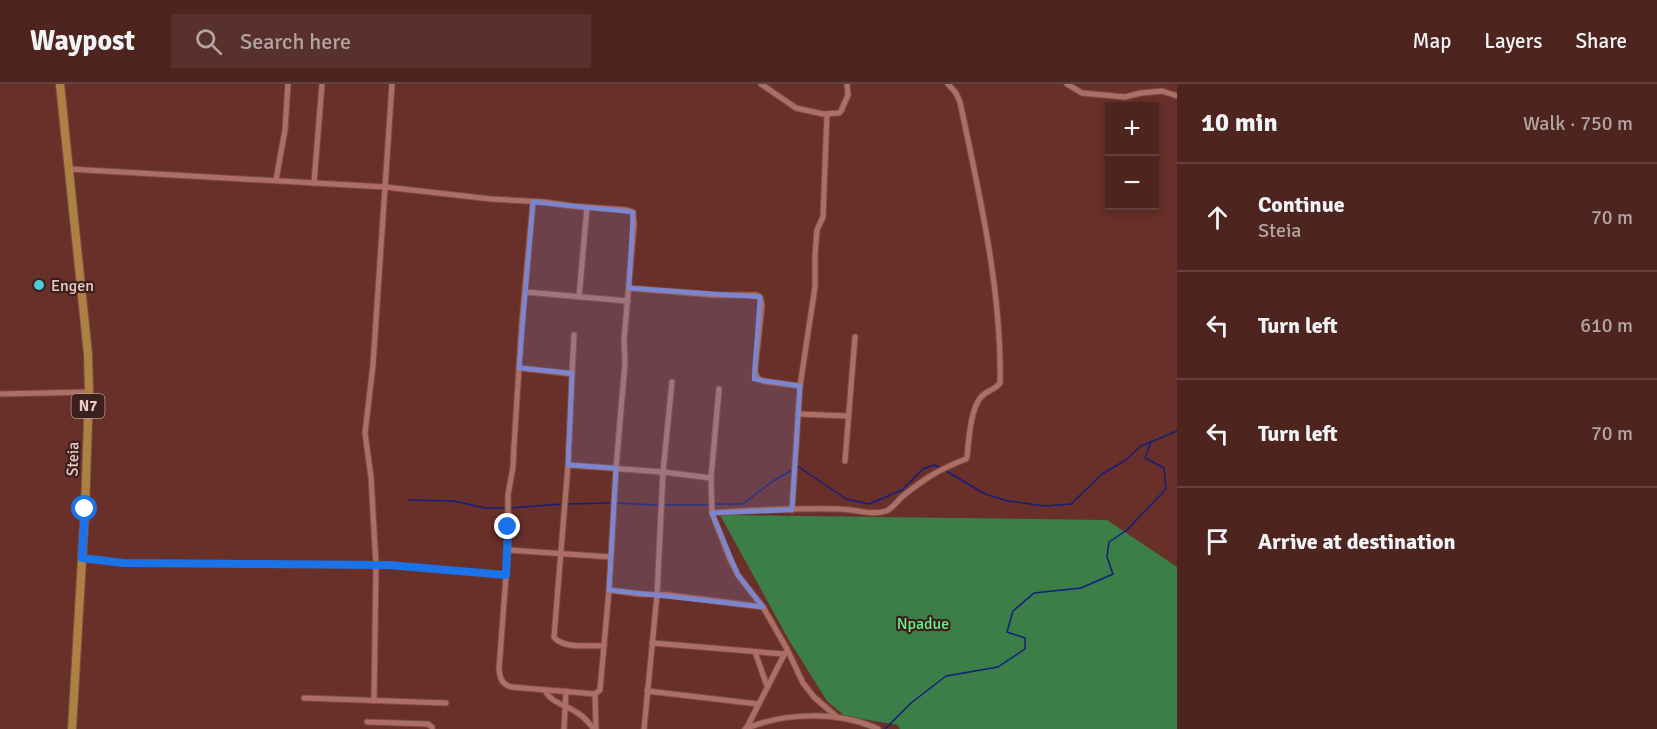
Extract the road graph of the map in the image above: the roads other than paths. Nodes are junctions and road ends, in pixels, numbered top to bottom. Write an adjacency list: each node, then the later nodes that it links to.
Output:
1 (60, 84): 11 (main road, Steia / N7)
2 (288, 84): 12 (street)
3 (322, 84): 13 (street)
4 (392, 84): 14 (street)
5 (760, 84): 10 (street)
6 (847, 84): 10 (street)
7 (948, 84): 37 (street)
8 (1067, 84): 9 (street)
9 (1177, 96)
10 (827, 114): 26 (street)
11 (69, 169): 12 (street); 28 (main road, Steia / N7)
12 (276, 180): 13 (street)
13 (314, 183): 14 (street)
14 (384, 187): 15 (street); 43 (street)
15 (533, 202): 16 (street); 18 (street)
16 (587, 207): 17 (street); 19 (street)
17 (629, 288): 20 (street); 26 (street)
18 (525, 292): 19 (street); 23 (street)
19 (579, 297): 20 (street)
20 (628, 301): 34 (street)
21 (574, 335): 24 (street)
22 (855, 337): 31 (street)
23 (519, 368): 24 (street); 39 (street)
24 (572, 374): 33 (street)
25 (672, 382): 35 (street)
26 (800, 386): 30 (street)
27 (719, 388): 36 (street)
28 (89, 392): 29 (street); 42 (main road, Steia / N7)
29 (0, 394)
30 (798, 414): 31 (street); 37 (street)
31 (848, 416): 32 (street)
32 (845, 460)
33 (568, 465): 34 (street); 40 (street)
34 (616, 468): 35 (street); 41 (street)
35 (663, 472): 36 (street); 46 (street)
36 (711, 478): 38 (street)
37 (792, 510): 38 (street)
38 (712, 513): 47 (street)
39 (508, 550): 40 (street); 44 (street)
40 (562, 553): 41 (street); 49 (street)
41 (611, 557): 45 (street)
42 (82, 558): 43 (street); 64 (main road, Steia / N7)
43 (376, 565): 44 (street); 58 (street)
44 (506, 575): 53 (street)
45 (609, 590): 46 (street); 49 (street)
46 (657, 595): 47 (street); 48 (street)
47 (763, 607): 50 (street)
48 (652, 643): 51 (street); 55 (street)
49 (604, 646): 56 (street)
50 (785, 651): 51 (street); 52 (street); 62 (street)
51 (755, 652): 52 (street)
52 (767, 686): 60 (street)
53 (545, 690): 54 (street); 61 (street)
54 (566, 691): 56 (street); 61 (street)
55 (647, 691): 60 (street); 68 (street)
56 (595, 694): 67 (street)
57 (304, 698): 58 (street)
58 (374, 701): 59 (street)
59 (446, 703)
60 (758, 704): 69 (street)
61 (565, 706): 66 (street); 67 (street)
62 (837, 717): 69 (street); 70 (street)
63 (367, 722): 65 (street)
64 (72, 729)
65 (432, 729)
66 (564, 729)
67 (595, 729)
68 (644, 729)
69 (745, 729)
70 (878, 729)

